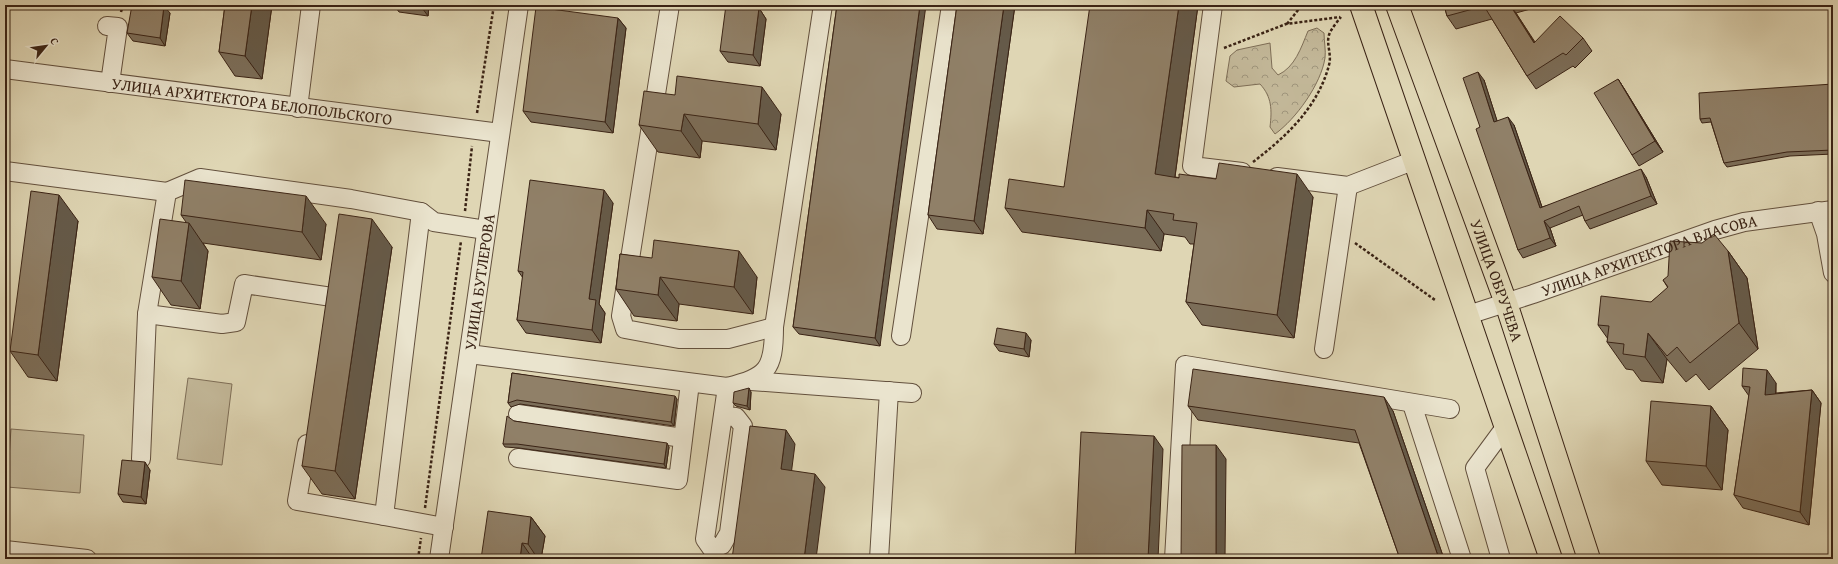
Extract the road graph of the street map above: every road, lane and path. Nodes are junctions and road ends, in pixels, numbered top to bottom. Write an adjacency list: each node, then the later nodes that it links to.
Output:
1 (311, 5): 16 (street)
2 (494, 5): 17 (path)
3 (519, 5): 18 (street, УЛИЦА БУТЛЕРОВА)
4 (670, 5): 35 (street)
5 (823, 5): 35 (street)
6 (951, 5): 36 (street)
7 (1213, 5): 13 (street)
8 (1302, 5): 11 (path)
9 (1361, 5): 19 (main road)
10 (1397, 5): 32 (main road, УЛИЦА ОБРУЧЕВА)
11 (1286, 24): 13 (path); 21 (path)
12 (107, 26): 15 (street)
13 (1207, 54): 21 (street)
14 (5, 69): 15 (street, УЛИЦА АРХИТЕКТОРА БЕЛОПОЛЬСКОГО)
15 (110, 83): 16 (street, УЛИЦА АРХИТЕКТОРА БЕЛОПОЛЬСКОГО)
16 (298, 108): 17 (street, УЛИЦА АРХИТЕКТОРА БЕЛОПОЛЬСКОГО)
17 (474, 130): 18 (street, УЛИЦА АРХИТЕКТОРА БЕЛОПОЛЬСКОГО); 26 (path)
18 (500, 133): 27 (street, УЛИЦА БУТЛЕРОВА)
19 (1415, 160): 22 (street); 34 (main road)
20 (5, 171): 23 (street)
21 (1253, 174): 22 (street)
22 (1348, 186): 28 (street)
23 (167, 192): 25 (street); 33 (street)
24 (1826, 211): 29 (street); 32 (street, УЛИЦА АРХИТЕКТОРА ВЛАСОВА)
25 (421, 212): 26 (street); 54 (street)
26 (464, 226): 27 (street); 55 (path)
27 (486, 230): 38 (street, УЛИЦА БУТЛЕРОВА)
28 (1342, 233): 31 (path); 37 (street)
29 (1833, 273)
30 (332, 297): 33 (street)
31 (1435, 300)
32 (1506, 303): 34 (street, УЛИЦА АРХИТЕКТОРА ВЛАСОВА); 66 (main road, УЛИЦА ОБРУЧЕВА)
33 (147, 314): 53 (street)
34 (1468, 315): 49 (main road)
35 (774, 327): 40 (street)
36 (901, 336)
37 (1324, 349)
38 (469, 354): 42 (street); 56 (street, УЛИЦА БУТЛЕРОВА)
39 (525, 372): 42 (street)
40 (751, 381): 41 (street); 43 (street)
41 (727, 387): 42 (street); 48 (street)
42 (690, 388): 51 (street)
43 (889, 391): 44 (street); 61 (street)
44 (912, 393)
45 (1412, 404): 46 (street); 62 (street); 63 (street)
46 (1450, 409)
47 (518, 414): 51 (street)
48 (723, 416): 48 (street)
49 (1506, 426): 64 (street); 65 (main road)
50 (309, 431): 54 (street)
51 (683, 438): 52 (street)
52 (518, 458)
53 (141, 459)
54 (384, 516): 55 (street)
55 (423, 524): 56 (street); 59 (path)
56 (444, 527): 60 (street, УЛИЦА БУТЛЕРОВА)
57 (5, 550): 58 (street)
58 (87, 559)
59 (418, 559)
60 (439, 559)
61 (879, 559)
62 (1174, 559)
63 (1462, 559)
64 (1502, 559)
65 (1551, 559)
66 (1589, 559)

